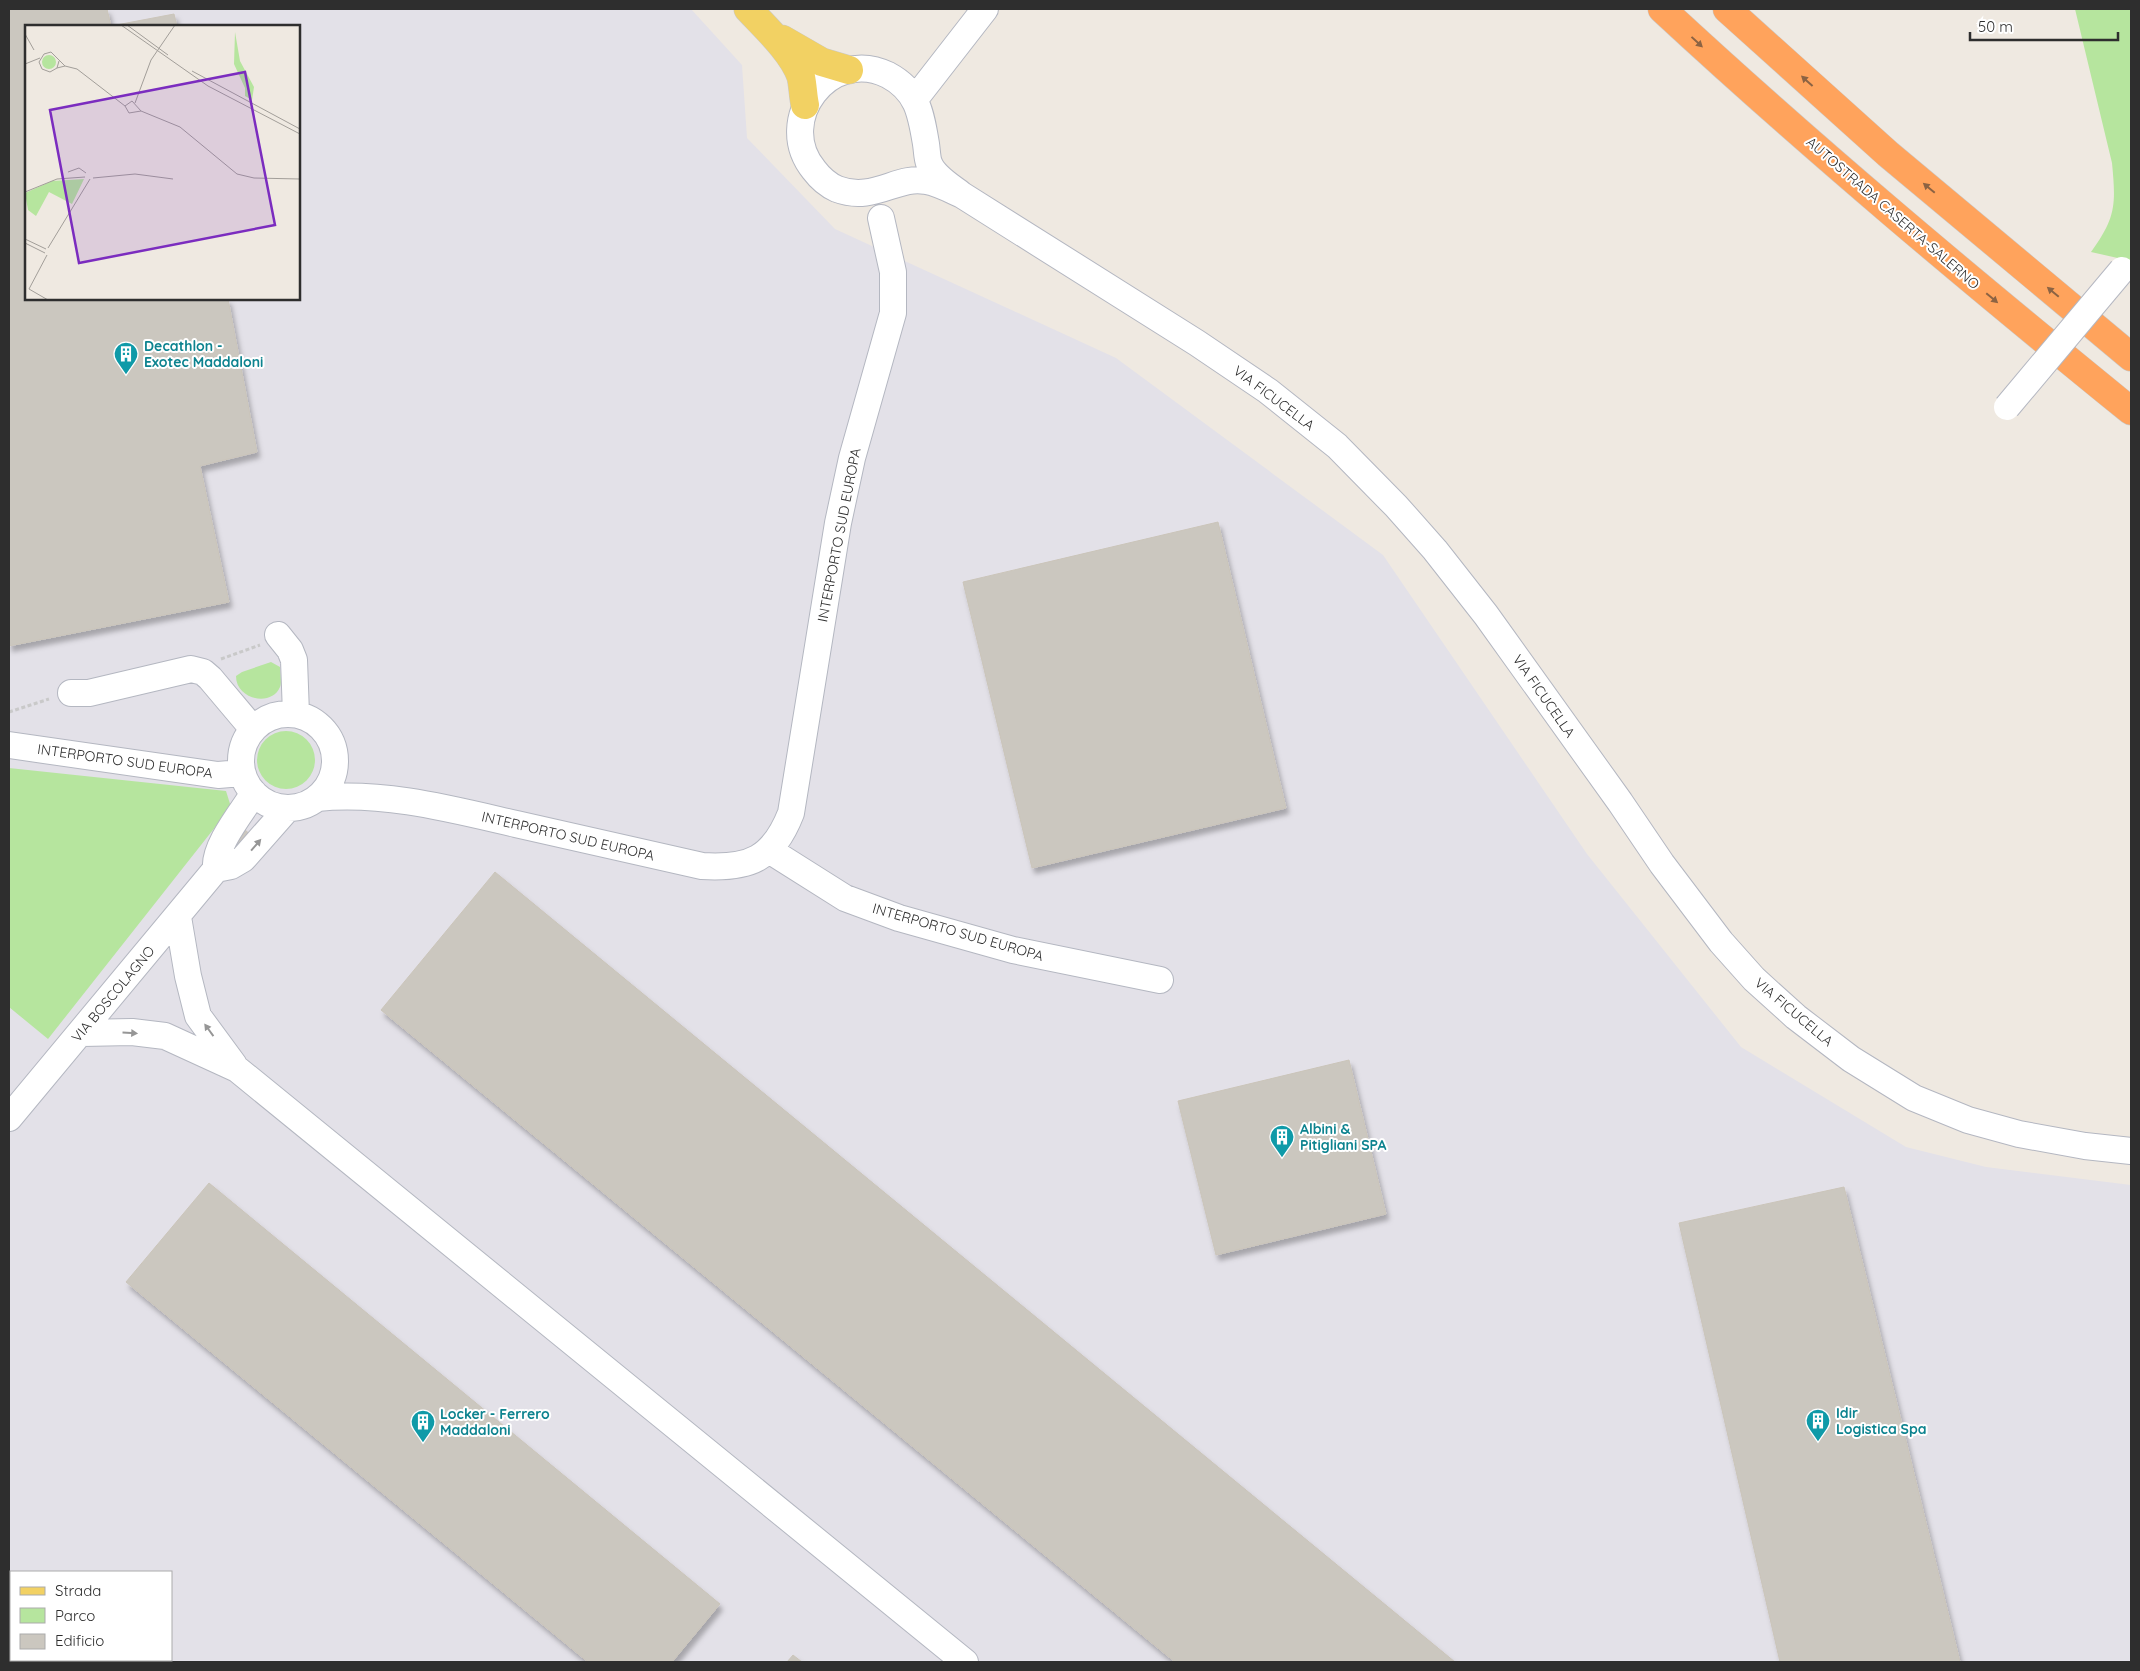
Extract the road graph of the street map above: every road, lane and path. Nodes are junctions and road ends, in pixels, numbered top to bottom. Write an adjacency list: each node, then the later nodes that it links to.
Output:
1 (748, 9): 5 (main road)
2 (985, 9): 7 (street)
3 (1662, 9): 16 (highway, AUTOSTRADA CASERTA-SALERNO, one-way to 16)
4 (1727, 9): 14 (highway, one-way to 4)
5 (768, 30): 6 (main road); 8 (main road)
6 (849, 70): 7 (street, VIA FICUCELLA); 8 (street, VIA FICUCELLA)
7 (915, 99): 9 (street, VIA FICUCELLA)
8 (805, 104): 10 (street, VIA FICUCELLA)
9 (924, 132): 10 (street, VIA FICUCELLA); 11 (street, VIA FICUCELLA)
10 (891, 186): 11 (street, VIA FICUCELLA)
11 (962, 194): 36 (street, VIA FICUCELLA)
12 (881, 218): 29 (street, INTERPORTO SUD EUROPA)
13 (2122, 270): 15 (street, bridge)
14 (2131, 357)
15 (2007, 407)
16 (2131, 411)
17 (278, 635): 18 (path); 21 (street)
18 (191, 669): 19 (street); 22 (street)
19 (72, 693): 20 (path)
20 (9, 712)
21 (296, 714): 22 (street); 24 (street)
22 (253, 729): 25 (street)
23 (9, 745): 25 (street, INTERPORTO SUD EUROPA)
24 (335, 757): 26 (street); 27 (street, INTERPORTO SUD EUROPA)
25 (248, 783): 28 (street); 30 (street, VIA BOSCOLAGNO)
26 (316, 798): 27 (street, INTERPORTO SUD EUROPA); 28 (street)
27 (394, 799): 29 (street, INTERPORTO SUD EUROPA)
28 (288, 808): 30 (street, one-way to 28)
29 (769, 850): 32 (street, INTERPORTO SUD EUROPA)
30 (216, 869): 31 (street, VIA BOSCOLAGNO)
31 (178, 917): 33 (street, VIA BOSCOLAGNO); 34 (street, one-way to 31)
32 (1160, 980)
33 (82, 1032): 34 (street, one-way to 34); 35 (street, VIA BOSCOLAGNO)
34 (238, 1070): 37 (street)
35 (9, 1118)
36 (2131, 1151)
37 (965, 1662)

